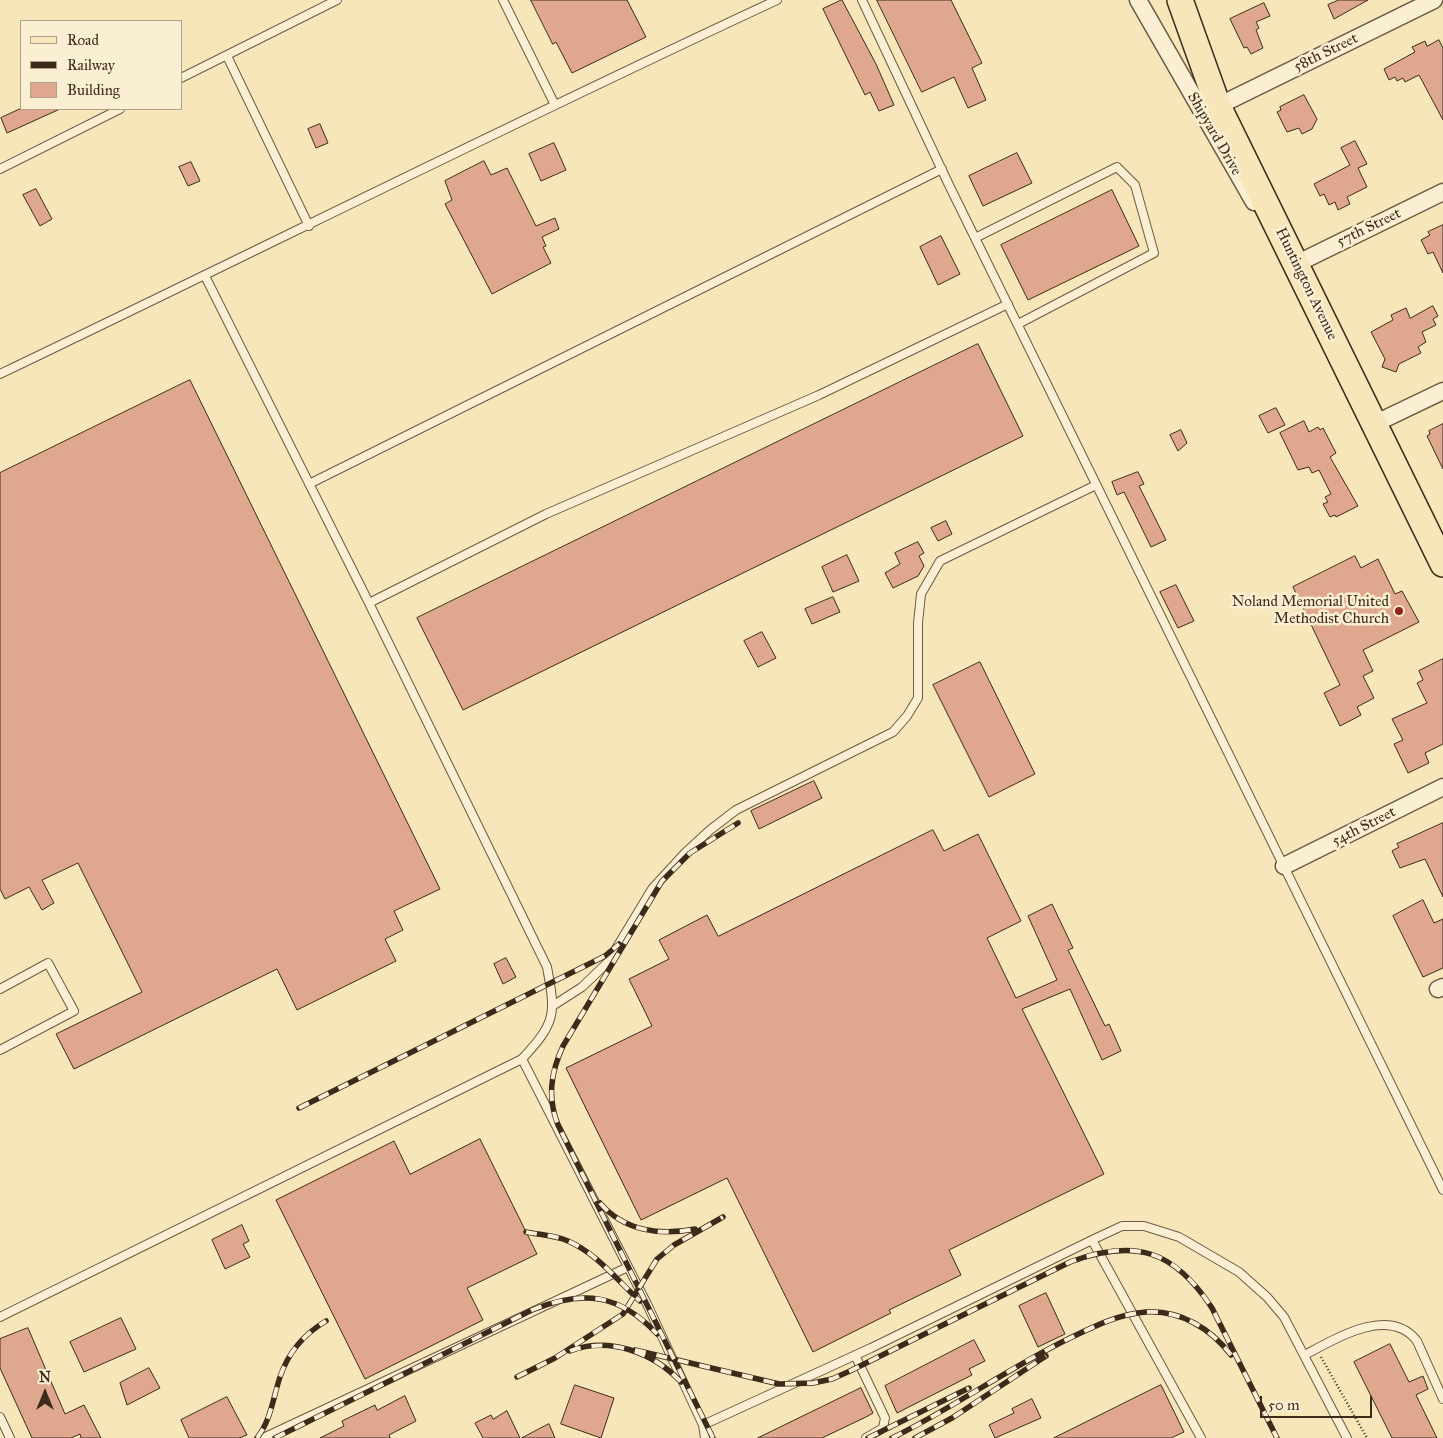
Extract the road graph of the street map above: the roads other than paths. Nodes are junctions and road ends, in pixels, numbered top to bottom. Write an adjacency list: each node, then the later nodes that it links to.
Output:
1 (338, 0): 8 (lane)
2 (503, 0): 10 (lane)
3 (777, 0): 10 (lane)
4 (862, 0): 14 (lane)
5 (1138, 0): 18 (street, Shipyard Drive)
6 (1180, 0): 11 (main road, Huntington Avenue)
7 (1434, 0): 11 (street, 58th Street)
8 (227, 56): 9 (lane); 16 (lane)
9 (182, 78)
10 (555, 104): 16 (lane)
11 (1218, 106): 18 (main road, Huntington Avenue)
12 (118, 110): 13 (lane)
13 (0, 169)
14 (942, 169): 17 (lane); 25 (lane)
15 (1443, 192): 18 (street, 57th Street)
16 (309, 226): 19 (lane)
17 (975, 238): 20 (lane); 21 (lane)
18 (1296, 264): 24 (main road, Huntington Avenue)
19 (205, 276): 22 (lane); 25 (lane)
20 (1008, 304): 21 (lane); 28 (lane)
21 (1018, 324): 26 (lane)
22 (0, 374)
23 (1443, 391): 24 (street)
24 (1374, 424): 27 (main road, Huntington Avenue)
25 (309, 484): 28 (lane)
26 (1096, 485): 30 (lane); 32 (lane)
27 (1443, 564)
28 (369, 604): 32 (lane)
29 (1443, 787): 30 (street, 54th Street)
30 (1284, 866): 35 (lane)
31 (0, 989): 33 (lane)
32 (554, 1005): 34 (lane)
33 (0, 1050)
34 (522, 1059): 37 (lane); 38 (lane)
35 (1443, 1190)
36 (1092, 1240): 39 (lane); 40 (lane); 48 (lane)
37 (628, 1267): 43 (lane); 45 (lane)
38 (0, 1317)
39 (855, 1355): 43 (lane); 47 (lane)
40 (1305, 1356): 41 (lane); 49 (lane)
41 (1443, 1399)
42 (0, 1417): 44 (lane)
43 (703, 1425): 46 (lane)
44 (10, 1438)
45 (263, 1438)
46 (705, 1438)
47 (866, 1438)
48 (1200, 1438)
49 (1347, 1438)

